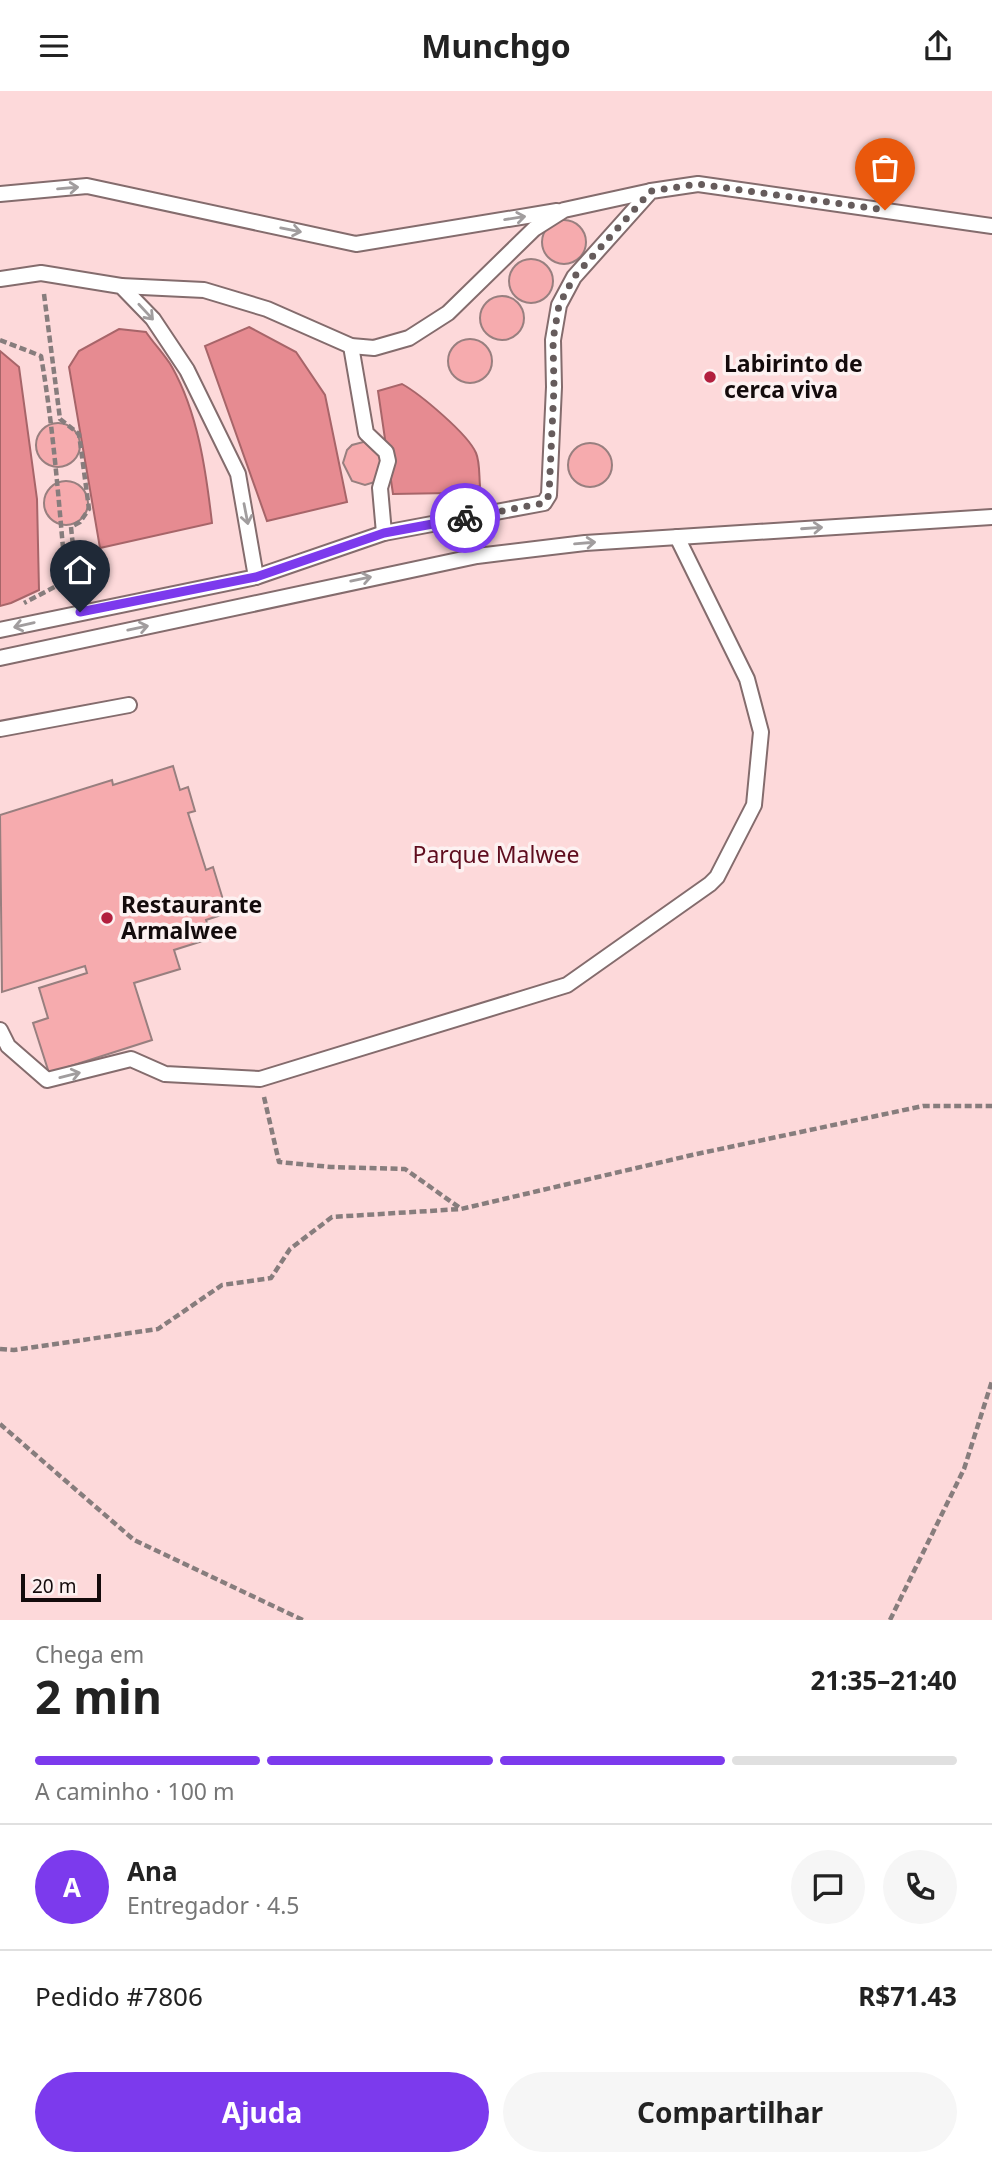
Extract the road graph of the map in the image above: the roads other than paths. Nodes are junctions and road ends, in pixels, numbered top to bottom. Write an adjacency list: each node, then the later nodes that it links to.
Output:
1 (651, 191): 3 (lane); 4 (lane); 9 (lane)
2 (0, 194): 3 (lane, one-way to 3)
3 (564, 210): 7 (lane)
4 (992, 226)
5 (0, 279): 6 (lane)
6 (121, 286): 7 (lane); 11 (lane, one-way to 11)
7 (351, 346): 9 (lane)
8 (992, 517): 10 (lane, one-way to 8)
9 (384, 533): 11 (lane)
10 (677, 537): 13 (lane, one-way to 10); 16 (lane, one-way to 10)
11 (256, 577): 12 (lane, one-way to 12)
12 (0, 630)
13 (0, 658)
14 (129, 705): 15 (lane)
15 (0, 729)
16 (0, 1030)

